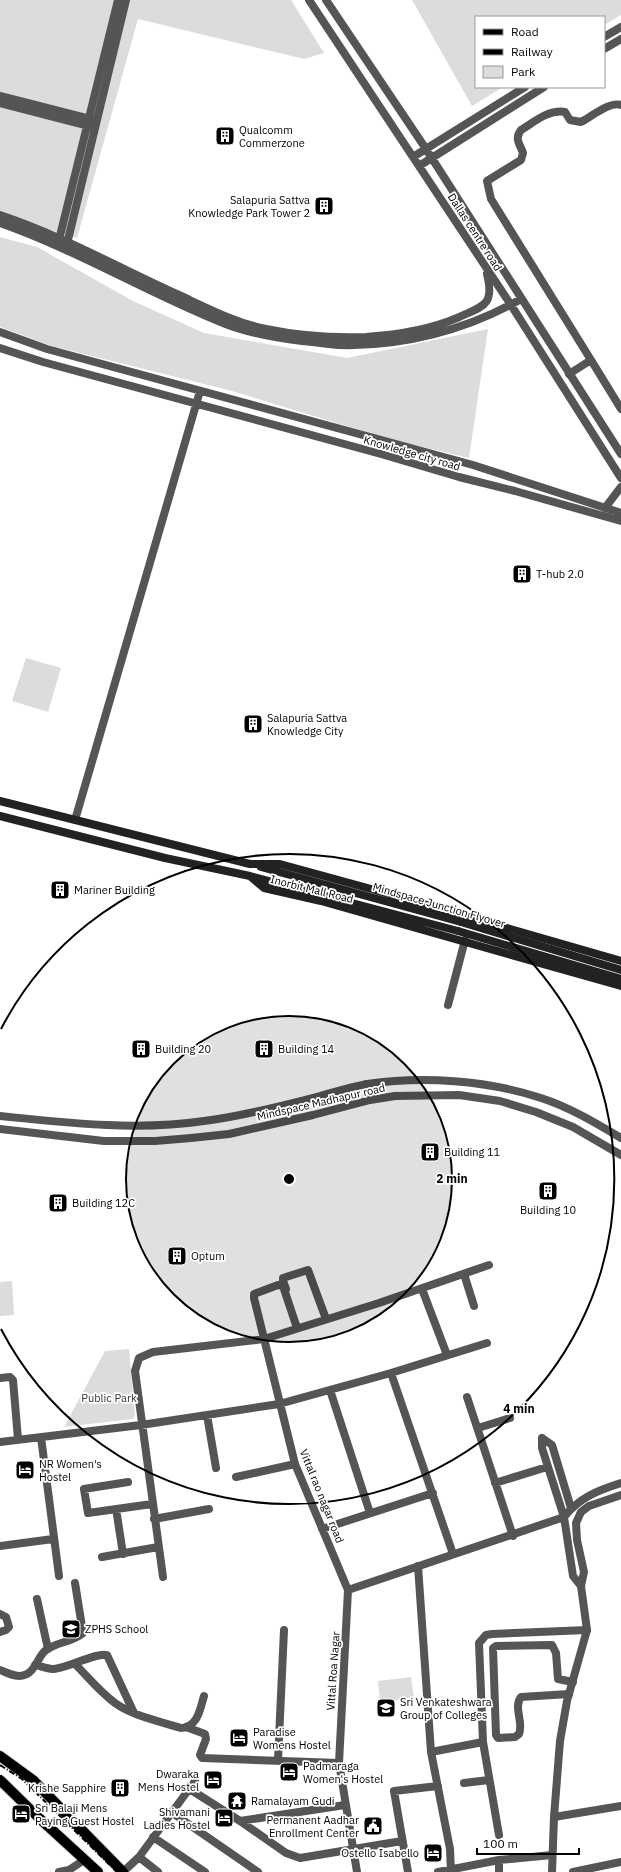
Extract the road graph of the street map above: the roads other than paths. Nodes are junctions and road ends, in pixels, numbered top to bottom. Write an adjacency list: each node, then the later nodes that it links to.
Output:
1 (118, 0): 6 (street)
2 (126, 0): 6 (street)
3 (309, 0): 17 (street, Dallas centre road)
4 (326, 0): 16 (street, Dallas centre road)
5 (621, 27): 7 (street)
6 (115, 29): 15 (street)
7 (605, 36)
8 (621, 39): 9 (street)
9 (605, 48)
10 (523, 88): 16 (street)
11 (542, 88): 18 (street)
12 (0, 96): 15 (street)
13 (0, 103): 15 (street)
14 (621, 105): 30 (street)
15 (92, 123): 22 (street)
16 (426, 149): 17 (street); 18 (street, Dallas centre road)
17 (413, 157): 19 (street, Dallas centre road)
18 (432, 158): 19 (street); 26 (street, Dallas centre road)
19 (419, 166): 25 (street, Dallas centre road)
20 (0, 215): 22 (street)
21 (0, 223): 23 (street)
22 (64, 240): 23 (street); 24 (street); 25 (street)
23 (57, 247): 24 (street)
24 (65, 250): 27 (street)
25 (486, 269): 27 (street, Dallas centre road)
26 (521, 299): 27 (street); 31 (street, Dallas centre road)
27 (510, 305): 36 (street, Dallas centre road)
28 (0, 332): 32 (street, Knowledge city road)
29 (0, 348): 33 (street, Knowledge city road)
30 (591, 360): 31 (street); 34 (street)
31 (569, 374): 35 (street, Dallas centre road)
32 (200, 391): 33 (street); 38 (street, Knowledge city road)
33 (198, 404): 40 (street, Knowledge city road); 43 (street)
34 (621, 409)
35 (621, 454)
36 (621, 478)
37 (621, 487): 38 (street)
38 (605, 508): 39 (street, Knowledge city road)
39 (621, 513)
40 (621, 521)
41 (0, 801): 43 (main road, Inorbit Mall Road)
42 (0, 816): 45 (main road, Inorbit Mall Road)
43 (75, 820): 44 (main road, Inorbit Mall Road)
44 (250, 864): 46 (main road, Inorbit Mall Road); 50 (main road, Mindspace Junction Flyover, bridge)
45 (250, 876): 47 (main road, Inorbit Mall Road); 51 (main road, Mindspace Junction Flyover, bridge)
46 (530, 935): 48 (main road); 49 (main road, Inorbit Mall Road)
47 (465, 940): 48 (main road, Inorbit Mall Road); 53 (street)
48 (523, 958): 52 (main road, Inorbit Mall Road)
49 (621, 961)
50 (621, 970)
51 (621, 979)
52 (621, 986)
53 (448, 1005)
54 (366, 1084): 55 (street, Mindspace Madhapur road); 57 (street, Mindspace Madhapur road); 60 (street, Mindspace Madhapur road)
55 (370, 1100): 59 (street, Mindspace Madhapur road); 61 (street, Mindspace Madhapur road)
56 (0, 1116): 57 (street, Mindspace Madhapur road)
57 (17, 1118): 59 (street)
58 (0, 1129): 59 (street, Mindspace Madhapur road)
59 (15, 1130)
60 (621, 1138)
61 (621, 1155)
62 (489, 1265): 63 (street)
63 (464, 1274): 64 (street); 65 (street)
64 (422, 1289): 66 (street); 70 (street)
65 (474, 1306)
66 (326, 1319): 67 (street); 67 (street)
67 (299, 1328): 68 (street); 68 (street, Vittal rao nagar road)
68 (264, 1339): 75 (street, Vittal rao nagar road); 78 (street)
69 (487, 1343): 70 (street)
70 (447, 1355): 71 (street)
71 (391, 1373): 73 (street); 90 (street)
72 (0, 1378): 81 (street)
73 (330, 1390): 75 (street); 95 (street)
74 (467, 1397): 79 (street)
75 (279, 1404): 76 (street); 83 (street, Vittal rao nagar road)
76 (207, 1415): 78 (street); 85 (street)
77 (510, 1418): 79 (street)
78 (141, 1425): 80 (street); 92 (street)
79 (478, 1428): 88 (street)
80 (41, 1437): 81 (street); 101 (street)
81 (18, 1439): 82 (street)
82 (0, 1442)
83 (295, 1464): 86 (street); 99 (street, Vittal rao nagar road)
84 (547, 1467): 88 (street); 93 (street); 97 (street)
85 (216, 1468)
86 (236, 1477)
87 (128, 1482): 92 (street)
88 (495, 1483): 100 (street)
89 (621, 1483): 93 (street)
90 (433, 1493): 95 (street); 105 (street)
91 (621, 1496): 111 (street)
92 (152, 1504): 98 (street)
93 (571, 1508): 97 (street)
94 (209, 1509): 98 (street)
95 (370, 1513): 99 (street)
96 (117, 1515): 104 (street)
97 (564, 1517): 100 (street); 111 (street)
98 (154, 1519): 103 (street)
99 (322, 1529): 112 (street, Vittal rao nagar road)
100 (513, 1536): 105 (street)
101 (53, 1539): 102 (street); 108 (street)
102 (0, 1546)
103 (158, 1547): 104 (street); 109 (street)
104 (122, 1554): 106 (street)
105 (453, 1554): 107 (street)
106 (102, 1557)
107 (418, 1566): 112 (street); 130 (street)
108 (59, 1576)
109 (163, 1577)
110 (75, 1584): 118 (street)
111 (581, 1586): 116 (street)
112 (348, 1590): 133 (street, Vittal Roa Nagar)
113 (37, 1599): 118 (street)
114 (0, 1614): 117 (street)
115 (284, 1630): 132 (street)
116 (587, 1630): 123 (street); 129 (street)
117 (0, 1632)
118 (48, 1649): 120 (street)
119 (75, 1664): 120 (street); 127 (street); 127 (street)
120 (35, 1665): 121 (street)
121 (0, 1670)
122 (561, 1681): 123 (street); 125 (street); 125 (street)
123 (573, 1682): 124 (street)
124 (569, 1694): 125 (street); 143 (street)
125 (558, 1695)
126 (204, 1696): 128 (street)
127 (134, 1713): 128 (street)
128 (186, 1727): 132 (street)
129 (483, 1742): 130 (street); 135 (street)
130 (431, 1752): 138 (street)
131 (0, 1756): 157 (main road)
132 (278, 1760): 133 (street)
133 (338, 1763): 140 (street, Vittal Roa Nagar)
134 (0, 1780): 151 (main road)
135 (490, 1780): 137 (street); 145 (street)
136 (194, 1781): 139 (street)
137 (464, 1783)
138 (438, 1786): 147 (street); 154 (street)
139 (188, 1788): 142 (street); 144 (street)
140 (345, 1805): 144 (street); 148 (street, Vittal Roa Nagar)
141 (621, 1806): 143 (street)
142 (171, 1812): 146 (street); 160 (street)
143 (554, 1817): 149 (street)
144 (240, 1821): 148 (street)
145 (499, 1835)
146 (153, 1837): 150 (street); 159 (street)
147 (402, 1841): 148 (street); 162 (street)
148 (353, 1849): 161 (street, Vittal Roa Nagar)
149 (552, 1855): 152 (street); 165 (street)
150 (139, 1857): 157 (street); 158 (street)
151 (84, 1860): 155 (street); 156 (main road)
152 (499, 1860): 154 (street); 164 (street)
153 (621, 1862): 166 (street)
154 (451, 1871): 163 (street)
155 (59, 1872)
156 (98, 1872)
157 (123, 1872)
158 (158, 1872)
159 (205, 1872)
160 (258, 1872)
161 (357, 1872)
162 (408, 1872)
163 (438, 1872)
164 (500, 1872)
165 (552, 1872)
166 (573, 1872)

